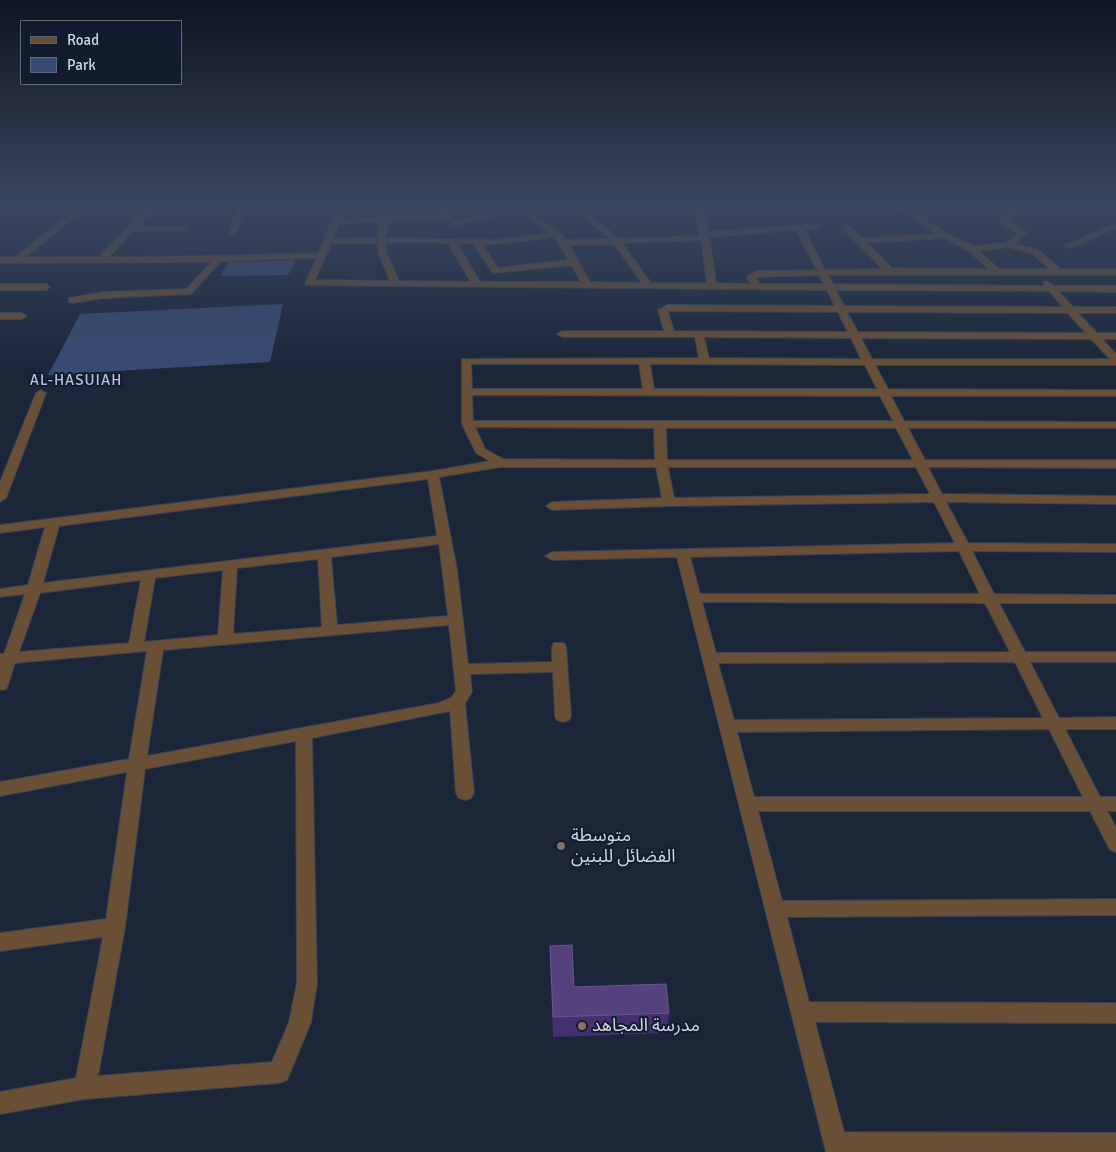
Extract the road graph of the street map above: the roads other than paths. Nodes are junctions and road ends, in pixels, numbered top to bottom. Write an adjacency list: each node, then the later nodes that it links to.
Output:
1 (216, 261): 31 (street)
2 (319, 261): 19 (street)
3 (386, 261): 19 (street)
4 (463, 261): 20 (street)
5 (489, 261): 12 (street)
6 (631, 261): 22 (street)
7 (707, 261): 23 (street)
8 (816, 261): 14 (street)
9 (879, 261): 13 (street)
10 (985, 261): 15 (street)
11 (1045, 261): 17 (street)
12 (574, 262): 21 (street)
13 (890, 271): 14 (street); 15 (street)
14 (822, 272): 24 (street); 27 (street)
15 (997, 272): 16 (street)
16 (1036, 272): 17 (street); 28 (street)
17 (1059, 272): 18 (street)
18 (1116, 272)
19 (396, 284): 20 (street)
20 (477, 284): 21 (street)
21 (587, 285): 22 (street)
22 (648, 285): 30 (street)
23 (712, 286): 24 (street); 30 (street)
24 (756, 286): 27 (street)
25 (0, 287): 26 (street)
26 (46, 287)
27 (829, 287): 28 (street); 32 (street)
28 (1051, 288): 29 (street); 33 (street)
29 (1116, 289)
30 (691, 297): 32 (street); 38 (street)
31 (72, 300)
32 (841, 309): 33 (street); 40 (street)
33 (1071, 310): 34 (street); 41 (street)
34 (1116, 310)
35 (0, 316): 36 (street)
36 (22, 316)
37 (562, 334): 38 (street)
38 (670, 335): 39 (street)
39 (699, 335): 40 (street); 44 (street)
40 (854, 335): 41 (street); 45 (street)
41 (1094, 336): 42 (street); 46 (street)
42 (1116, 336)
43 (644, 361): 44 (street); 47 (street); 48 (street)
44 (705, 361): 45 (street)
45 (868, 361): 46 (street); 49 (street)
46 (1116, 361)
47 (467, 392): 48 (street); 52 (street)
48 (649, 392): 49 (street)
49 (883, 392): 50 (street); 54 (street)
50 (1116, 392)
51 (41, 394): 61 (street)
52 (468, 424): 53 (street); 56 (street)
53 (660, 424): 54 (street); 57 (street)
54 (900, 425): 55 (street); 58 (street)
55 (1116, 425)
56 (501, 463): 57 (street); 60 (street)
57 (661, 463): 58 (street); 64 (street)
58 (920, 463): 59 (street); 62 (street)
59 (1116, 464)
60 (433, 475): 66 (street); 68 (street)
61 (0, 498)
62 (938, 498): 63 (street); 64 (street); 69 (street)
63 (1116, 500)
64 (669, 502): 65 (street)
65 (552, 506)
66 (54, 524): 67 (street); 76 (street)
67 (0, 529)
68 (444, 539): 72 (street); 81 (street)
69 (963, 547): 70 (street); 71 (street); 79 (street)
70 (1116, 548)
71 (682, 552): 73 (street); 78 (street)
72 (324, 554): 74 (street); 82 (street)
73 (552, 556)
74 (230, 565): 75 (street); 83 (street)
75 (149, 575): 76 (street); 85 (street)
76 (34, 589): 77 (street); 89 (street)
77 (0, 593)
78 (694, 598): 79 (street); 90 (street)
79 (989, 598): 80 (street); 87 (street)
80 (1116, 599)
81 (455, 620): 82 (street); 92 (street)
82 (330, 631): 83 (street)
83 (224, 639): 84 (street)
84 (156, 645): 85 (street); 100 (street)
85 (136, 647): 89 (street)
86 (559, 647): 91 (street)
87 (1019, 657): 88 (street); 90 (street); 96 (street)
88 (1116, 657)
89 (5, 658): 93 (street)
90 (709, 658): 98 (street)
91 (560, 667): 92 (street); 95 (street)
92 (462, 669): 94 (street)
93 (0, 685)
94 (457, 702): 99 (street); 102 (street)
95 (563, 716)
96 (1053, 722): 97 (street); 98 (street); 104 (street)
97 (1116, 723)
98 (727, 726): 103 (street)
99 (304, 733): 100 (street); 113 (street)
100 (137, 764): 101 (street); 109 (street)
101 (0, 789)
102 (465, 792)
103 (747, 804): 104 (street); 108 (street)
104 (1095, 804): 105 (street); 106 (street)
105 (1116, 804)
106 (1116, 845)
107 (1116, 907): 108 (street)
108 (775, 909): 111 (street)
109 (115, 927): 110 (street); 113 (street)
110 (0, 942)
111 (802, 1012): 112 (street); 116 (street)
112 (1116, 1013)
113 (85, 1088): 114 (street)
114 (0, 1103)
115 (1116, 1145): 116 (street)
116 (837, 1148)

